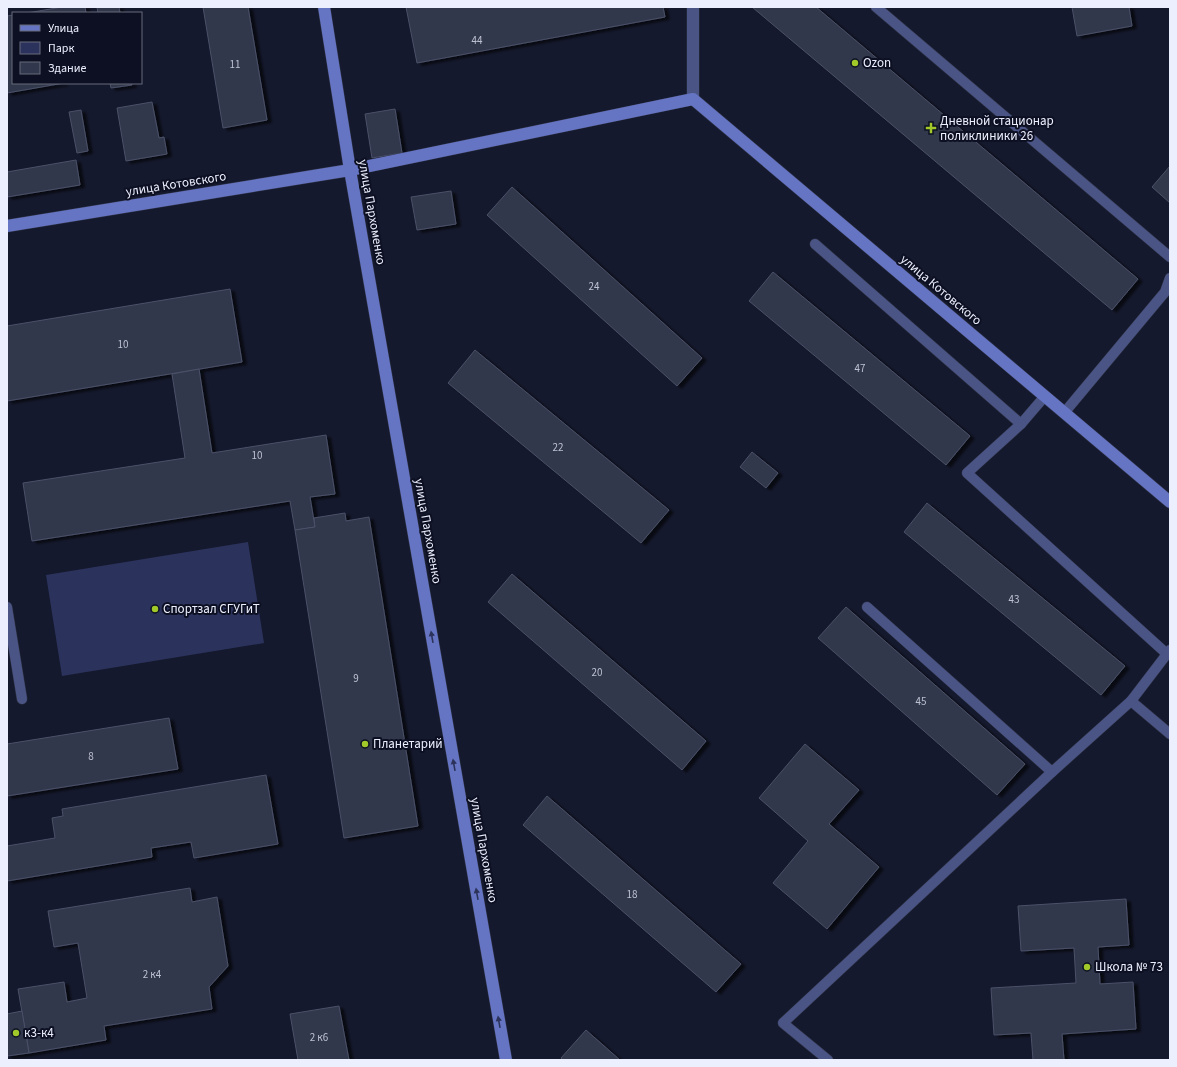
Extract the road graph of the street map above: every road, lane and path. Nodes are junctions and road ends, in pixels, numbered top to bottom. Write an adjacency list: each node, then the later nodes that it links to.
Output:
1 (324, 7): 5 (street, улица Пархоменко)
2 (692, 7): 4 (street)
3 (876, 7): 8 (lane)
4 (693, 99): 5 (street, улица Котовского); 10 (street, улица Котовского)
5 (350, 170): 6 (street, улица Котовского); 21 (street, улица Пархоменко, one-way to 5)
6 (7, 226)
7 (815, 244): 12 (lane)
8 (1170, 257)
9 (1170, 278): 11 (lane)
10 (1045, 396): 11 (street, улица Котовского); 12 (lane)
11 (1064, 413): 13 (street, улица Котовского)
12 (1021, 424): 16 (lane)
13 (1170, 502)
14 (7, 607): 17 (lane)
15 (867, 607): 20 (lane)
16 (1168, 652): 18 (lane)
17 (22, 699)
18 (1131, 702): 19 (lane); 20 (lane)
19 (1170, 734)
20 (1052, 772): 22 (lane)
21 (506, 1060)
22 (828, 1060)

